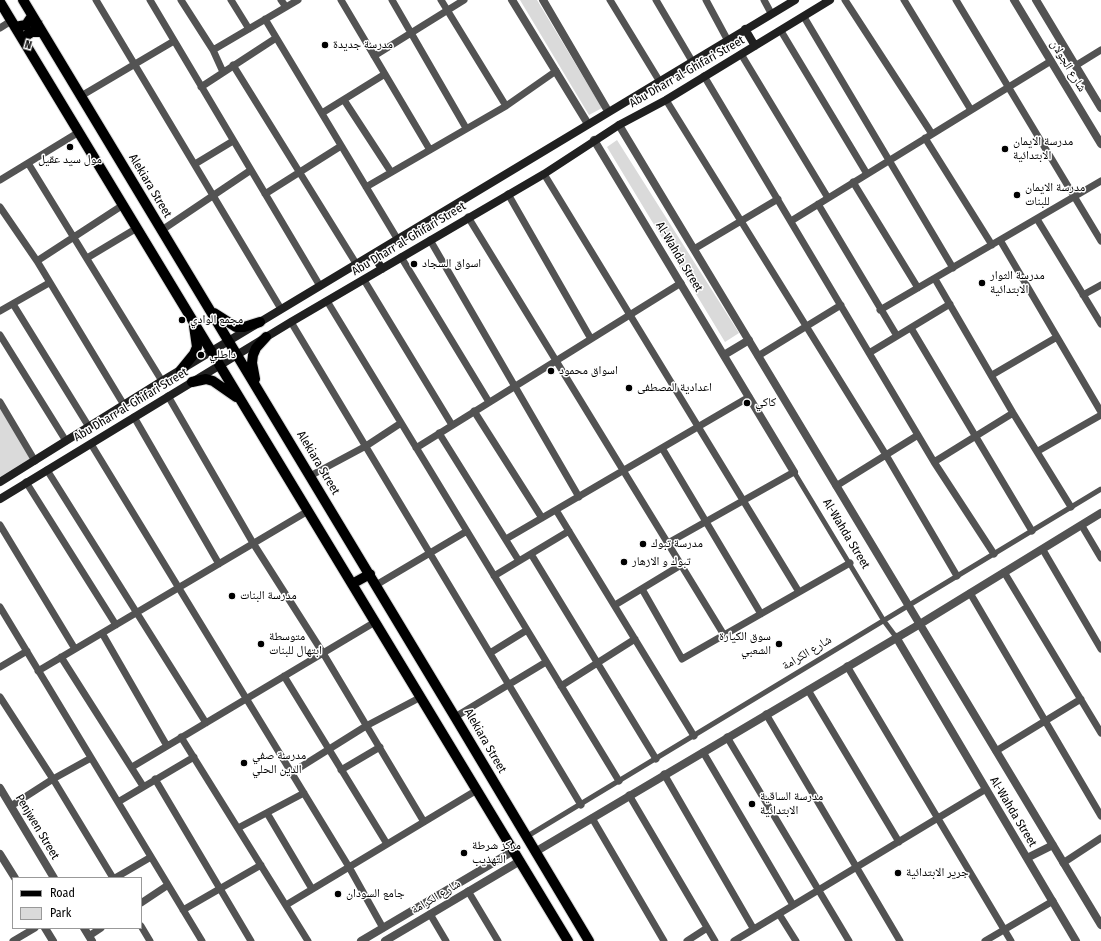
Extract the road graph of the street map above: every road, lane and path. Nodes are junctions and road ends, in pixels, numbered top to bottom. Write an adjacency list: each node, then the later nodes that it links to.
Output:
1 (23, 0): 29 (main road, Alekiara Street)
2 (96, 0): 50 (street)
3 (150, 0): 42 (street)
4 (181, 0): 44 (street)
5 (231, 0): 34 (street)
6 (281, 0): 26 (street)
7 (298, 0): 26 (street)
8 (341, 0): 47 (street)
9 (392, 0): 38 (street)
10 (441, 0): 27 (street)
11 (464, 0): 27 (street)
12 (512, 0): 53 (street)
13 (543, 0): 66 (street)
14 (610, 0): 57 (street)
15 (656, 0): 48 (street)
16 (706, 0): 40 (street)
17 (764, 0): 28 (street)
18 (795, 0): 28 (main road, Abu Dharr al-Ghifari Street)
19 (830, 0): 30 (main road, Abu Dharr al-Ghifari Street)
20 (845, 0): 72 (street)
21 (904, 0): 65 (street)
22 (956, 0): 59 (street)
23 (1014, 0): 49 (street, شارع الجولان)
24 (1036, 0): 52 (street, شارع الجولان)
25 (0, 2): 32 (main road)
26 (286, 7): 31 (street)
27 (448, 11): 38 (street); 63 (street)
28 (771, 14): 35 (main road, Abu Dharr al-Ghifari Street)
29 (32, 16): 32 (main road); 37 (main road, Alekiara Street)
30 (804, 17): 36 (main road, Abu Dharr al-Ghifari Street); 79 (street)
31 (265, 19): 34 (street); 39 (street)
32 (13, 24): 33 (street); 41 (main road)
33 (0, 28)
34 (249, 29): 44 (street)
35 (745, 29): 40 (main road, Abu Dharr al-Ghifari Street); 43 (main road)
36 (781, 31): 43 (main road, Abu Dharr al-Ghifari Street); 86 (street)
37 (42, 32): 41 (main road); 60 (main road, Alekiara Street)
38 (411, 33): 47 (street); 70 (street)
39 (276, 38): 51 (street); 67 (street)
40 (727, 39): 48 (main road, Abu Dharr al-Ghifari Street)
41 (24, 41): 71 (main road)
42 (174, 41): 50 (street); 58 (street)
43 (755, 46): 46 (main road, Abu Dharr al-Ghifari Street)
44 (213, 50): 54 (street)
45 (1101, 50): 52 (street)
46 (741, 54): 56 (main road, Abu Dharr al-Ghifari Street); 95 (street)
47 (374, 56): 55 (street)
48 (692, 61): 57 (main road, Abu Dharr al-Ghifari Street)
49 (1051, 61): 59 (street); 76 (street, شارع الجولان)
50 (134, 65): 60 (street); 81 (street)
51 (233, 66): 54 (street); 83 (street)
52 (1075, 66): 64 (street, شارع الجولان)
53 (556, 71): 63 (street); 68 (street)
54 (223, 72): 58 (street)
55 (385, 74): 61 (street); 78 (street)
56 (704, 76): 62 (main road, Abu Dharr al-Ghifari Street); 96 (street)
57 (660, 82): 66 (main road, Abu Dharr al-Ghifari Street)
58 (201, 87): 75 (street)
59 (1008, 87): 65 (street); 94 (street)
60 (81, 96): 105 (main road, Alekiara Street)
61 (344, 100): 67 (street); 84 (street)
62 (666, 100): 69 (main road, Abu Dharr al-Ghifari Street); 102 (street)
63 (506, 106): 70 (street)
64 (1101, 108)
65 (971, 110): 72 (street)
66 (608, 111): 68 (main road, Abu Dharr al-Ghifari Street)
67 (322, 114): 77 (street)
68 (588, 124): 107 (main road, Abu Dharr al-Ghifari Street)
69 (619, 125): 74 (main road, Abu Dharr al-Ghifari Street); 112 (street, Al-Wahda Street)
70 (466, 128): 78 (street)
71 (79, 132): 80 (street); 98 (main road)
72 (932, 134): 73 (street)
73 (925, 138): 79 (street); 111 (street)
74 (594, 140): 85 (main road, Abu Dharr al-Ghifari Street); 123 (street, Al-Wahda Street)
75 (233, 141): 81 (street); 82 (street)
76 (1101, 144)
77 (341, 146): 83 (street); 90 (street)
78 (430, 150): 84 (street)
79 (890, 159): 86 (street); 118 (street)
80 (28, 163): 87 (street); 106 (street)
81 (194, 164): 93 (street)
82 (251, 170): 91 (street); 93 (street)
83 (300, 172): 91 (street); 117 (street)
84 (391, 172): 90 (street)
85 (544, 174): 92 (main road, Abu Dharr al-Ghifari Street); 137 (street)
86 (867, 174): 89 (street)
87 (0, 180)
88 (1101, 181): 94 (street)
89 (853, 182): 95 (street); 126 (street)
90 (366, 187): 107 (street)
91 (265, 194): 125 (street)
92 (508, 194): 100 (main road, Abu Dharr al-Ghifari Street); 148 (street)
93 (213, 195): 105 (street); 132 (street)
94 (1075, 196): 101 (street); 110 (street)
95 (828, 198): 97 (street)
96 (778, 199): 102 (street); 103 (street)
97 (818, 204): 103 (street); 134 (street)
98 (123, 205): 104 (main road); 106 (street)
99 (0, 207): 116 (street)
100 (468, 217): 108 (main road, Abu Dharr al-Ghifari Street); 156 (street)
101 (1037, 219): 109 (street); 127 (street)
102 (741, 221): 112 (street); 142 (street)
103 (790, 221): 131 (street)
104 (137, 228): 115 (street); 138 (main road)
105 (162, 230): 133 (main road, Alekiara Street)
106 (74, 237): 115 (street); 116 (street)
107 (398, 240): 113 (main road, Abu Dharr al-Ghifari Street)
108 (430, 240): 114 (main road, Abu Dharr al-Ghifari Street); 162 (street)
109 (1000, 240): 111 (street); 147 (street)
110 (1101, 242)
111 (992, 245): 118 (street)
112 (694, 249): 149 (street, Al-Wahda Street)
113 (374, 254): 117 (main road, Abu Dharr al-Ghifari Street); 119 (main road)
114 (401, 257): 119 (main road, Abu Dharr al-Ghifari Street); 168 (street)
115 (87, 258): 160 (street)
116 (37, 261): 122 (street)
117 (357, 265): 125 (main road, Abu Dharr al-Ghifari Street)
118 (953, 268): 120 (street)
119 (382, 269): 121 (main road, Abu Dharr al-Ghifari Street)
120 (935, 278): 126 (street); 130 (street)
121 (364, 280): 128 (main road, Abu Dharr al-Ghifari Street); 175 (street)
122 (49, 283): 129 (street); 169 (street)
123 (681, 283): 137 (street); 154 (street, Al-Wahda Street)
124 (1101, 285): 127 (street)
125 (320, 286): 132 (main road, Abu Dharr al-Ghifari Street)
126 (918, 288): 134 (street)
127 (1083, 295): 136 (street)
128 (327, 301): 140 (main road, Abu Dharr al-Ghifari Street); 174 (street)
129 (13, 304): 135 (street); 176 (street)
130 (950, 304): 143 (street); 159 (street)
131 (841, 305): 142 (street); 152 (street)
132 (281, 309): 139 (main road, Abu Dharr al-Ghifari Street)
133 (210, 310): 139 (main road); 150 (main road, Alekiara Street)
134 (880, 310): 145 (street)
135 (0, 311)
136 (1098, 311): 141 (street)
137 (630, 315): 148 (street); 177 (street)
138 (193, 320): 151 (main road); 158 (main road)
139 (260, 322): 150 (main road, Abu Dharr al-Ghifari Street)
140 (291, 322): 146 (main road, Abu Dharr al-Ghifari Street); 183 (street)
141 (1101, 324)
142 (806, 326): 155 (street); 187 (street)
143 (911, 328): 145 (street); 180 (street)
144 (0, 335): 181 (street)
145 (897, 336): 152 (street)
146 (266, 337): 153 (main road, Abu Dharr al-Ghifari Street); 163 (main road)
147 (1057, 337): 159 (street); 172 (street)
148 (591, 339): 156 (street)
149 (749, 340): 154 (street); 155 (street, Al-Wahda Street)
150 (229, 341): 151 (main road, Abu Dharr al-Ghifari Street); 153 (main road, Alekiara Street)
151 (212, 352): 157 (main road); 158 (main road, Abu Dharr al-Ghifari Street)
152 (869, 353): 179 (street)
153 (237, 355): 157 (main road, Abu Dharr al-Ghifari Street); 163 (main road, Alekiara Street)
154 (724, 356): 165 (street, Al-Wahda Street)
155 (758, 356): 197 (street, Al-Wahda Street)
156 (556, 361): 162 (street); 191 (street)
157 (220, 366): 161 (main road, Abu Dharr al-Ghifari Street); 167 (main road)
158 (181, 370): 160 (main road, Abu Dharr al-Ghifari Street)
159 (992, 375): 171 (street)
160 (162, 381): 169 (main road, Abu Dharr al-Ghifari Street)
161 (192, 382): 164 (main road, Abu Dharr al-Ghifari Street); 167 (main road)
162 (515, 386): 168 (street); 199 (street)
163 (257, 387): 194 (main road, Alekiara Street)
164 (168, 396): 173 (main road, Abu Dharr al-Ghifari Street); 214 (street)
165 (749, 397): 177 (street); 192 (street, Al-Wahda Street)
166 (0, 402): 188 (street)
167 (242, 402): 204 (main road)
168 (489, 402): 170 (street)
169 (124, 405): 176 (main road, Abu Dharr al-Ghifari Street)
170 (474, 411): 175 (street); 206 (street)
171 (1013, 413): 180 (street); 186 (street)
172 (1101, 413): 186 (street)
173 (134, 417): 182 (main road, Abu Dharr al-Ghifari Street); 223 (street)
174 (401, 423): 183 (street); 184 (street)
175 (452, 426): 178 (street)
176 (89, 427): 181 (main road, Abu Dharr al-Ghifari Street)
177 (698, 427): 185 (street); 201 (street)
178 (439, 433): 184 (street); 213 (street)
179 (918, 435): 187 (street); 189 (street)
180 (974, 436): 189 (street); 212 (street)
181 (66, 441): 188 (main road, Abu Dharr al-Ghifari Street)
182 (91, 444): 190 (main road, Abu Dharr al-Ghifari Street); 231 (street)
183 (366, 446): 194 (street); 217 (street)
184 (416, 448): 210 (street)
185 (662, 448): 191 (street); 207 (street)
186 (1038, 451): 202 (street)
187 (886, 455): 197 (street); 228 (street)
188 (35, 461): 193 (main road, Abu Dharr al-Ghifari Street)
189 (934, 462): 219 (street)
190 (47, 470): 196 (main road, Abu Dharr al-Ghifari Street); 238 (street)
191 (623, 470): 199 (street); 215 (street)
192 (794, 472): 201 (street); 222 (street, Al-Wahda Street)
193 (12, 475): 195 (main road, Abu Dharr al-Ghifari Street); 196 (main road)
194 (310, 476): 226 (main road, Alekiara Street)
195 (0, 482)
196 (23, 484): 200 (main road, Abu Dharr al-Ghifari Street); 243 (street)
197 (836, 486): 236 (street, Al-Wahda Street)
198 (1101, 489): 202 (street, شارع الكرامة)
199 (579, 497): 203 (street)
200 (0, 499)
201 (743, 501): 207 (street); 233 (street)
202 (1071, 507): 212 (street, شارع الكرامة)
203 (556, 510): 206 (street); 211 (street)
204 (308, 511): 214 (street); 229 (main road)
205 (1101, 513): 209 (street)
206 (542, 518): 213 (street)
207 (706, 522): 215 (street); 239 (street)
208 (0, 525): 249 (street)
209 (1082, 526): 216 (street); 220 (street)
210 (467, 531): 217 (street); 227 (street)
211 (569, 531): 218 (street); 235 (street)
212 (1032, 531): 219 (street, شارع الكرامة)
213 (506, 539): 221 (street)
214 (253, 543): 223 (street); 252 (street)
215 (668, 544): 224 (street)
216 (1043, 550): 225 (street); 250 (street)
217 (430, 553): 230 (street); 253 (street)
218 (531, 554): 221 (street); 256 (street)
219 (994, 554): 228 (street, شارع الكرامة)
220 (1101, 558)
221 (519, 561): 227 (street)
222 (850, 563): 233 (street); 240 (street, Al-Wahda Street)
223 (218, 564): 231 (street)
224 (681, 565): 232 (street); 246 (street)
225 (1004, 572): 234 (street); 267 (street)
226 (370, 574): 229 (main road); 230 (main road, Alekiara Street)
227 (494, 576): 244 (street)
228 (957, 576): 236 (street, شارع الكرامة)
229 (352, 584): 241 (main road)
230 (376, 585): 269 (main road, Alekiara Street)
231 (178, 588): 238 (street); 266 (street)
232 (642, 589): 235 (street); 246 (street)
233 (799, 592): 239 (street)
234 (970, 593): 242 (street); 270 (street)
235 (615, 605): 248 (street)
236 (909, 606): 240 (street, شارع الكرامة); 242 (street, Al-Wahda Street)
237 (0, 607): 251 (street)
238 (137, 613): 243 (street); 272 (street)
239 (761, 614): 246 (street)
240 (884, 621): 247 (street, Al-Wahda Street); 275 (street, شارع الكرامة)
241 (375, 622): 252 (street); 265 (main road)
242 (920, 624): 247 (street); 281 (street, Al-Wahda Street)
243 (116, 625): 245 (street)
244 (527, 630): 253 (street); 255 (street)
245 (102, 633): 249 (street); 278 (street)
246 (724, 635)
247 (896, 637): 257 (street); 294 (street, Al-Wahda Street)
248 (635, 639): 256 (street); 275 (street)
249 (75, 649): 254 (street)
250 (1101, 649)
251 (27, 651): 258 (street); 259 (street)
252 (323, 653): 260 (street); 273 (street)
253 (490, 653): 261 (street)
254 (61, 657): 259 (street); 286 (street)
255 (546, 662): 261 (street); 262 (street)
256 (598, 662): 262 (street); 285 (street)
257 (848, 666): 263 (street); 305 (street)
258 (0, 667)
259 (38, 671): 284 (street)
260 (284, 676): 266 (street); 280 (street)
261 (509, 685): 269 (street); 300 (street)
262 (561, 686): 292 (street)
263 (808, 690): 268 (street); 310 (street)
264 (0, 697): 290 (street)
265 (420, 697): 273 (street); 295 (main road)
266 (246, 699): 272 (street); 288 (street)
267 (1081, 699): 270 (street); 271 (street)
268 (766, 714): 277 (street); 322 (street)
269 (455, 716): 308 (main road, Alekiara Street)
270 (1045, 721): 281 (street); 303 (street)
271 (1098, 722): 274 (street)
272 (206, 723): 276 (street)
273 (366, 726): 279 (street); 280 (street)
274 (1101, 733)
275 (694, 736): 285 (street, شارع الكرامة)
276 (182, 737): 278 (street); 283 (street)
277 (727, 738): 282 (street); 330 (street)
278 (167, 746): 286 (street)
279 (380, 747): 287 (street); 306 (street)
280 (329, 750): 287 (street); 288 (street)
281 (996, 751): 312 (street, Al-Wahda Street)
282 (703, 752): 289 (street); 335 (street)
283 (194, 757): 291 (street); 307 (street)
284 (91, 758): 290 (street); 299 (street)
285 (656, 759): 292 (street, شارع الكرامة)
286 (132, 767): 293 (street)
287 (341, 770): 311 (street)
288 (291, 773): 297 (street)
289 (664, 774): 298 (street); 343 (street)
290 (53, 779): 301 (street); 325 (street)
291 (155, 779): 293 (street); 328 (street)
292 (619, 781): 300 (street, شارع الكرامة)
293 (143, 786): 299 (street)
294 (986, 789): 305 (street); 317 (street, Al-Wahda Street)
295 (477, 790): 306 (street); 313 (main road)
296 (1, 792): 301 (street, Penjwen Street)
297 (304, 793): 302 (street); 321 (street)
298 (629, 795): 304 (street); 342 (street)
299 (118, 802): 316 (street)
300 (581, 804): 308 (street, شارع الكرامة)
301 (11, 806): 324 (street, Penjwen Street)
302 (267, 813): 307 (street); 329 (street)
303 (1101, 816)
304 (592, 818): 314 (street); 363 (street)
305 (938, 818): 310 (street); 348 (street)
306 (424, 822): 311 (street)
307 (238, 828): 320 (street)
308 (526, 837): 314 (main road, Alekiara Street)
309 (1101, 838): 319 (street)
310 (899, 842): 322 (street)
311 (387, 844): 321 (street)
312 (1053, 845): 317 (street); 319 (street, Al-Wahda Street)
313 (512, 852): 318 (main road); 341 (street, شارع الكرامة)
314 (535, 852): 362 (main road, Alekiara Street)
315 (0, 854): 323 (street)
316 (151, 857): 326 (street); 327 (street)
317 (1027, 858): 332 (street, Al-Wahda Street)
318 (520, 861): 331 (street, شارع الكرامة); 361 (main road)
319 (1063, 862): 339 (street, Al-Wahda Street)
320 (261, 865): 328 (street); 334 (street)
321 (349, 867): 329 (street); 341 (street)
322 (856, 867): 330 (street); 368 (street)
323 (14, 877)
324 (53, 877)
325 (113, 877)
326 (116, 877)
327 (168, 885): 333 (street); 336 (street)
328 (220, 888): 336 (street); 356 (street)
329 (312, 889): 334 (street)
330 (818, 890): 335 (street); 367 (street)
331 (468, 891): 337 (street, شارع الكرامة); 360 (street)
332 (1053, 901): 348 (street); 371 (street, Al-Wahda Street)
333 (142, 902)
334 (286, 905): 357 (street)
335 (793, 905): 338 (street)
336 (183, 910): 355 (street)
337 (430, 914): 350 (street, شارع الكرامة); 359 (street)
338 (779, 914): 343 (street); 366 (street)
339 (1101, 925)
340 (142, 928): 354 (street)
341 (383, 928): 358 (street, شارع الكرامة)
342 (707, 928): 364 (street); 365 (street)
343 (753, 928): 351 (street)
344 (33, 929): 352 (street)
345 (46, 929): 353 (street)
346 (85, 929): 349 (street)
347 (100, 929): 349 (street)
348 (1004, 930): 369 (street); 370 (street)
349 (91, 938)
350 (389, 940)
351 (739, 940)
352 (12, 941)
353 (53, 941)
354 (150, 941)
355 (202, 941)
356 (251, 941)
357 (308, 941)
358 (362, 941)
359 (446, 941)
360 (498, 941)
361 (568, 941)
362 (588, 941)
363 (664, 941)
364 (687, 941)
365 (715, 941)
366 (796, 941)
367 (849, 941)
368 (900, 941)
369 (985, 941)
370 (1010, 941)
371 (1076, 941)

